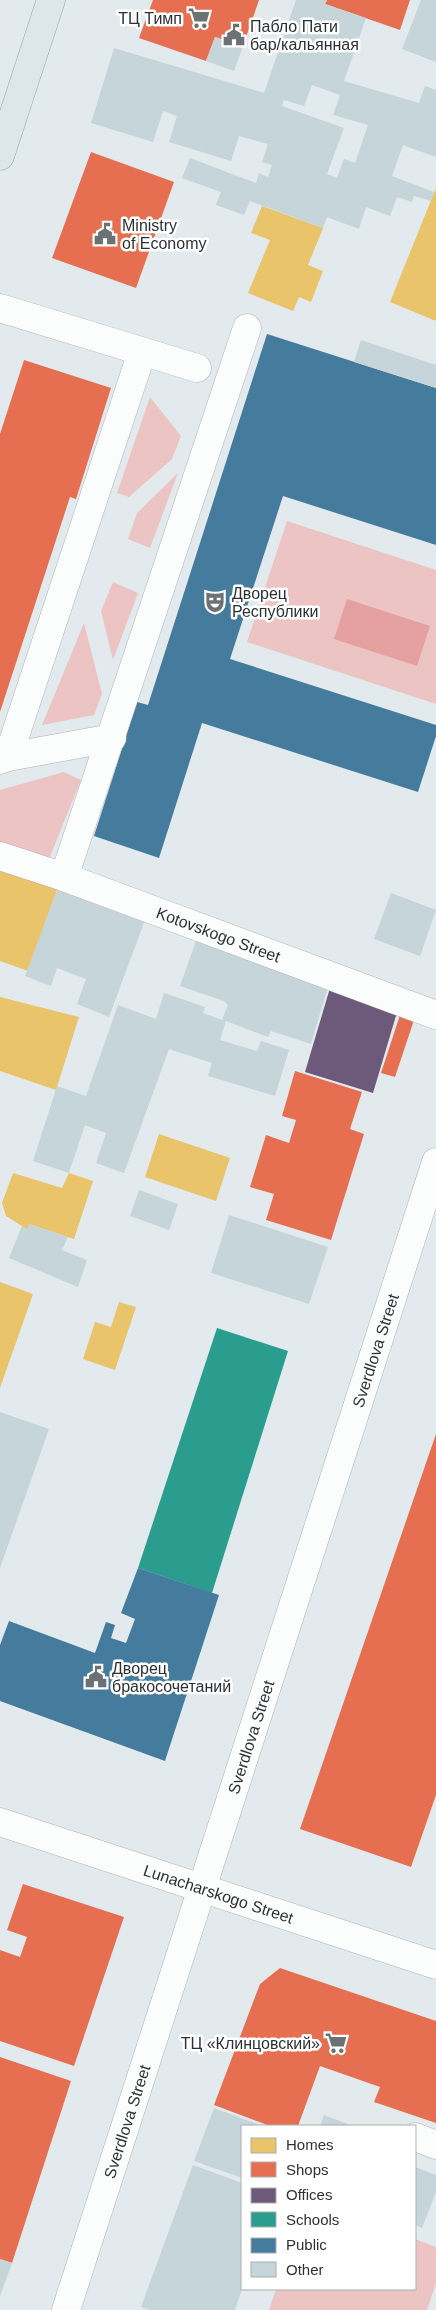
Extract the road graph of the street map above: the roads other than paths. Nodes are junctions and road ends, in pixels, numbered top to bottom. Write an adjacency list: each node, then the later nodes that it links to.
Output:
1 (52, 0): 2 (main road)
2 (0, 156)
3 (0, 308): 5 (street)
4 (247, 328): 7 (street)
5 (142, 352): 6 (street); 8 (street)
6 (197, 368)
7 (112, 738): 8 (street); 10 (street)
8 (4, 759)
9 (0, 856): 10 (street, Kotovskogo Street)
10 (64, 877): 11 (street, Kotovskogo Street)
11 (436, 1015)
12 (436, 1162): 14 (street, Sverdlova Street)
13 (0, 1822): 14 (street, Lunacharskogo Street)
14 (203, 1890): 15 (street, Lunacharskogo Street); 18 (street, Sverdlova Street)
15 (436, 1965)
16 (416, 2137): 17 (street)
17 (436, 2145)
18 (66, 2310)

